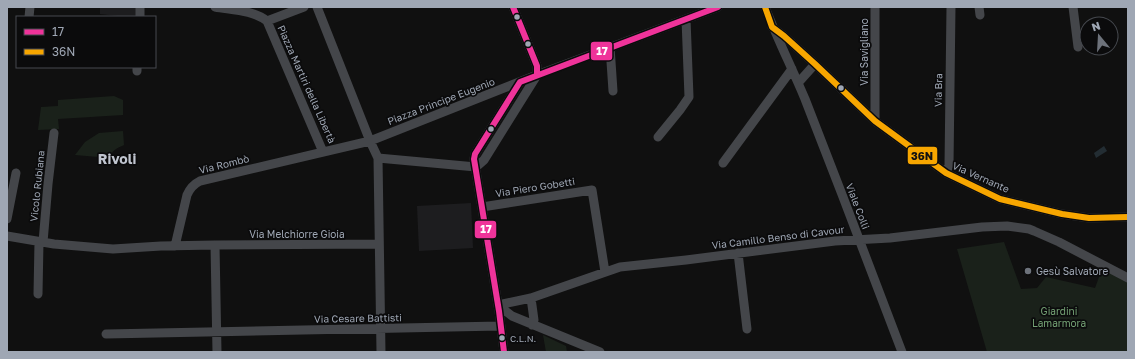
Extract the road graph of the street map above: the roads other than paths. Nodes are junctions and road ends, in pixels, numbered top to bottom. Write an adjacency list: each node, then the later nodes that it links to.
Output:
1 (215, 7): 11 (street)
2 (304, 7): 11 (street, Piazza Martiri della Libertà)
3 (317, 7): 24 (street)
4 (513, 7): 17 (street)
5 (718, 7): 10 (street, Piazza Principe Eugenio)
6 (765, 7): 12 (street, Viale Colli)
7 (875, 7): 21 (street, Via Savigliano)
8 (950, 7): 30 (street, Via Bra)
9 (1072, 7): 14 (street)
10 (686, 19): 13 (street, Piazza Principe Eugenio); 23 (street)
11 (267, 21): 25 (street, Piazza Martiri della Libertà)
12 (772, 27): 15 (street, Via Vernante); 16 (street, Viale Colli)
13 (610, 47): 17 (street, Piazza Principe Eugenio); 20 (street)
14 (1078, 47)
15 (815, 64): 19 (street); 21 (street, Via Vernante)
16 (792, 69): 19 (street, Viale Colli); 27 (street)
17 (537, 75): 18 (street, Piazza Principe Eugenio); 28 (street)
18 (520, 82): 24 (street, Piazza Principe Eugenio); 28 (street)
19 (798, 83): 35 (street, Viale Colli)
20 (613, 90)
21 (875, 121): 30 (street, Via Vernante)
22 (54, 133): 36 (street, Vicolo Rubiana)
23 (658, 137)
24 (370, 141): 25 (street, Piazza Martiri della Libertà); 26 (street)
25 (323, 152): 39 (street, Via Rombò)
26 (378, 158): 28 (street); 37 (street)
27 (723, 163)
28 (476, 167): 31 (street)
29 (16, 173): 33 (street)
30 (946, 173): 32 (street, Via Vernante)
31 (482, 207): 41 (street, Via Piero Gobetti); 45 (street)
32 (1128, 217)
33 (7, 219)
34 (7, 236): 36 (street)
35 (859, 240): 40 (street, Via Camillo Benso di Cavour); 42 (street, Via Camillo Benso di Cavour); 56 (street, Viale Colli)
36 (41, 242): 39 (street); 43 (street, Vicolo Rubiana)
37 (380, 244): 38 (street, Via Melchiorre Gioia); 48 (street)
38 (215, 245): 39 (street); 50 (street)
39 (175, 246)
40 (738, 254): 41 (street, Via Camillo Benso di Cavour); 49 (street)
41 (605, 272): 44 (street, Via Camillo Benso di Cavour)
42 (1128, 278)
43 (38, 294)
44 (532, 298): 45 (street, Via Camillo Benso di Cavour); 47 (street)
45 (498, 306): 46 (street); 47 (street)
46 (500, 326): 48 (street, Via Cesare Battisti); 55 (street)
47 (535, 326): 52 (street)
48 (381, 328): 50 (street, Via Cesare Battisti); 54 (street)
49 (747, 329)
50 (216, 333): 51 (street, Via Cesare Battisti); 53 (street)
51 (106, 334)
52 (596, 351)
53 (217, 352)
54 (381, 352)
55 (504, 352)
56 (902, 352)

